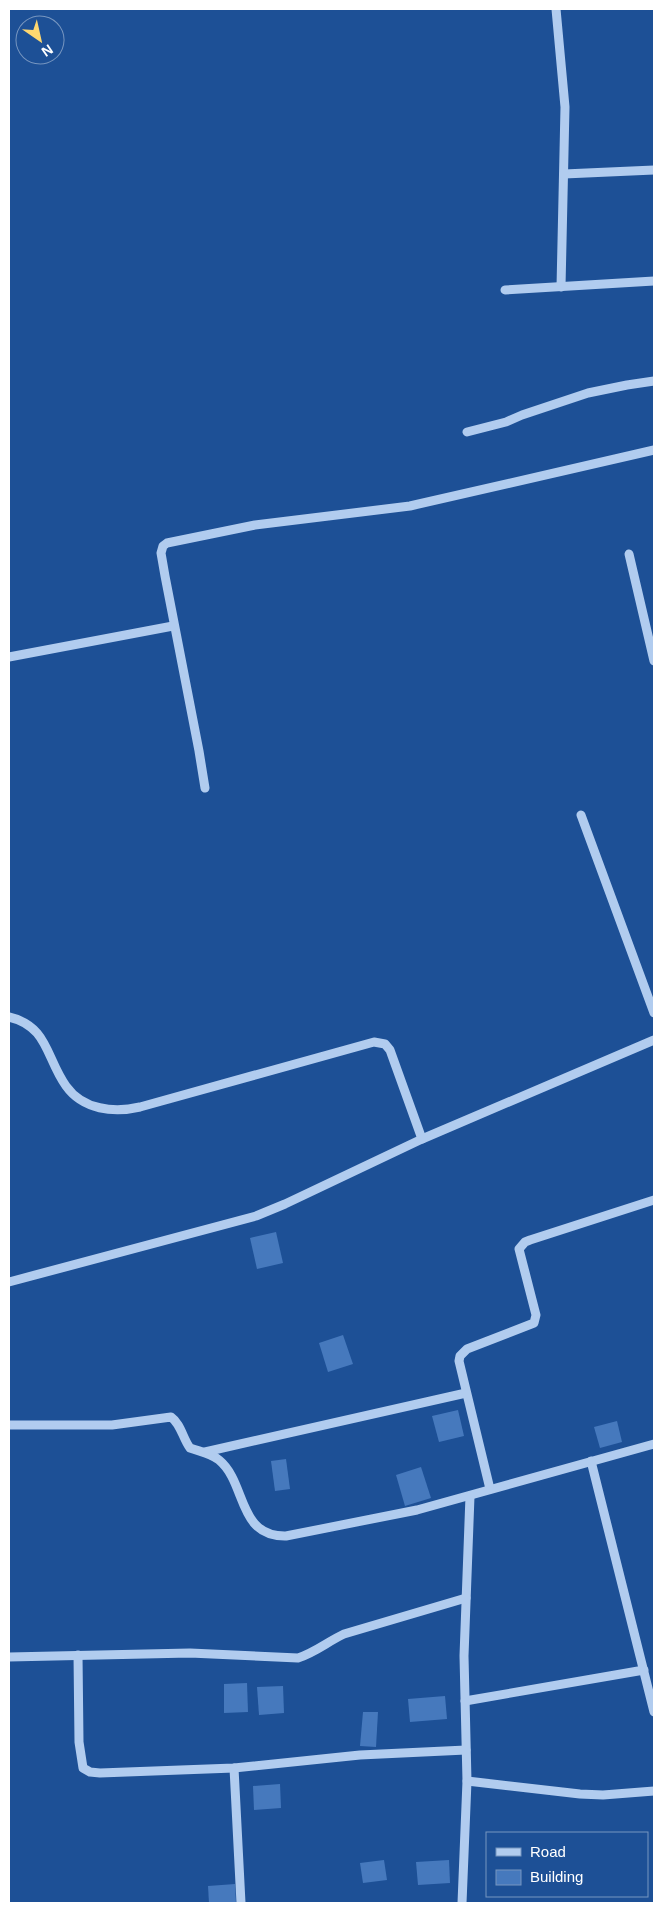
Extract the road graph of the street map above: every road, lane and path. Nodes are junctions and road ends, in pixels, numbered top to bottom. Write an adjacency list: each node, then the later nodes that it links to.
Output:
1 (556, 9): 3 (street)
2 (654, 170): 3 (street)
3 (564, 174): 5 (street)
4 (654, 281): 5 (street)
5 (561, 287): 6 (street)
6 (505, 290)
7 (654, 381): 8 (street)
8 (467, 432)
9 (654, 450): 11 (street)
10 (629, 554): 13 (street)
11 (173, 626): 12 (street); 14 (street)
12 (9, 657)
13 (654, 661)
14 (205, 788)
15 (581, 815): 16 (street)
16 (654, 1013)
17 (9, 1017): 19 (street)
18 (654, 1040): 19 (street)
19 (422, 1139): 21 (street)
20 (654, 1200): 22 (street)
21 (9, 1282)
22 (466, 1393): 25 (street); 27 (street)
23 (9, 1425): 25 (street)
24 (654, 1444): 26 (street)
25 (205, 1452): 28 (street)
26 (591, 1460): 27 (street); 32 (street)
27 (490, 1489): 28 (street)
28 (470, 1496): 29 (street)
29 (466, 1598): 30 (street); 33 (street)
30 (78, 1655): 31 (street); 36 (street)
31 (9, 1657)
32 (644, 1670): 33 (street); 34 (street)
33 (465, 1701): 35 (street)
34 (654, 1712)
35 (466, 1750): 36 (street); 37 (street)
36 (234, 1768): 39 (street)
37 (467, 1781): 38 (street); 40 (street)
38 (654, 1791)
39 (242, 1903)
40 (462, 1903)

